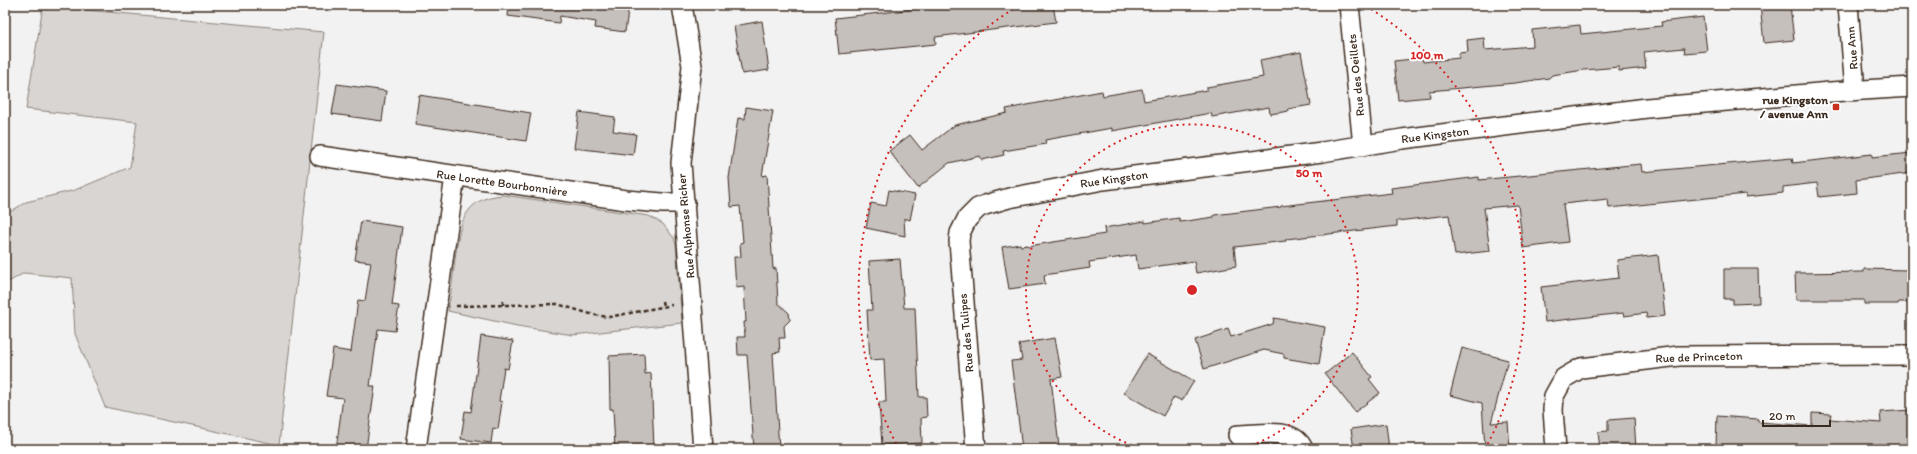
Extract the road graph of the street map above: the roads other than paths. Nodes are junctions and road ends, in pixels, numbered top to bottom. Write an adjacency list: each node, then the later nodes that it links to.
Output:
1 (682, 5): 9 (street, Rue Alphonse Richer)
2 (1349, 5): 6 (street, Rue des Oeillets)
3 (1848, 5): 5 (street, Rue Ann)
4 (1912, 87): 5 (street, Rue Kingston)
5 (1855, 90): 6 (street, Rue Kingston)
6 (1363, 146): 10 (street, Rue Kingston)
7 (320, 156): 8 (street, Rue Lorette Bourbonnière)
8 (455, 176): 9 (street, Rue Lorette Bourbonnière); 13 (street)
9 (685, 203): 14 (street, Rue Alphonse Richer)
10 (967, 219): 15 (street, Rue des Tulipes)
11 (1912, 355): 17 (street, Rue de Princeton)
12 (1238, 435): 16 (street)
13 (416, 449)
14 (704, 449)
15 (976, 449)
16 (1303, 449)
17 (1556, 449)

